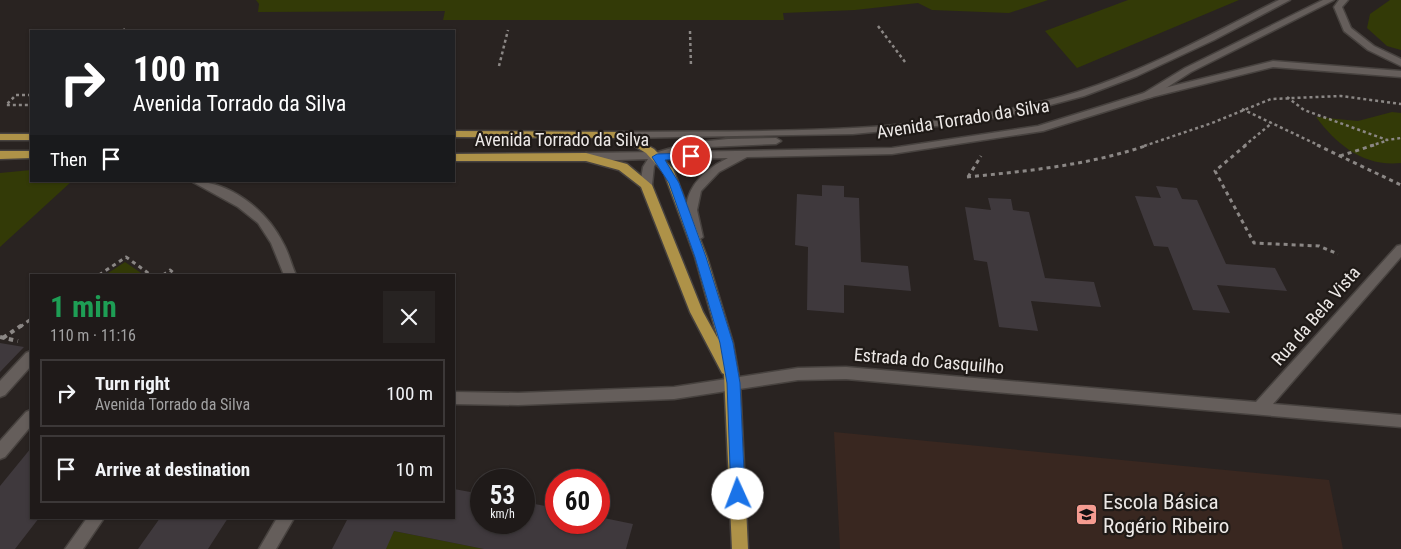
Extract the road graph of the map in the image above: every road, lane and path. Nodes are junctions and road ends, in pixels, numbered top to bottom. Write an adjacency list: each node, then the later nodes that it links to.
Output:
1 (1286, 0): 19 (main road, Avenida Torrado da Silva)
2 (1330, 0): 13 (main road, Avenida Torrado da Silva)
3 (1344, 0): 8 (main road)
4 (878, 26): 7 (path)
5 (508, 30): 9 (path)
6 (690, 31): 10 (path)
7 (905, 62)
8 (1401, 63)
9 (499, 66)
10 (691, 67)
11 (1401, 74): 13 (main road)
12 (30, 95): 16 (path)
13 (1148, 95): 26 (main road, Avenida Torrado da Silva)
14 (1287, 97): 15 (path); 17 (path); 25 (path)
15 (1401, 104)
16 (30, 105)
17 (1242, 110): 18 (path); 29 (path)
18 (1272, 123): 30 (path); 38 (path)
19 (863, 130): 21 (main road, Avenida Torrado da Silva); 33 (main road)
20 (455, 134): 21 (main road, Avenida Torrado da Silva)
21 (623, 134): 33 (main road)
22 (0, 137): 23 (main road)
23 (30, 137)
24 (1401, 138): 25 (path)
25 (1387, 140): 30 (path)
26 (749, 154): 33 (main road, Avenida Torrado da Silva); 39 (main road)
27 (0, 155): 28 (main road)
28 (30, 155)
29 (981, 156)
30 (1339, 156): 36 (path)
31 (455, 157): 32 (main road, Avenida Torrado da Silva)
32 (586, 157): 33 (main road, Avenida Torrado da Silva); 35 (main road)
33 (657, 157): 35 (main road); 39 (main road)
34 (198, 182): 44 (main road)
35 (646, 184): 48 (main road)
36 (1401, 186)
37 (1401, 248): 51 (main road, Rua da Bela Vista)
38 (1338, 254)
39 (701, 257): 48 (main road)
40 (100, 274): 41 (path)
41 (150, 274)
42 (164, 274): 43 (path)
43 (175, 274)
44 (290, 274)
45 (30, 320): 46 (path)
46 (3, 338)
47 (30, 358): 49 (main road)
48 (733, 383): 50 (main road, Estrada do Casquilho); 51 (main road, Estrada do Casquilho); 59 (main road)
49 (0, 391)
50 (455, 398)
51 (1259, 409): 53 (main road, Estrada do Casquilho)
52 (30, 417): 54 (main road)
53 (1401, 421)
54 (0, 452)
55 (95, 519): 57 (main road)
56 (285, 519): 58 (main road)
57 (72, 549)
58 (267, 549)
59 (740, 549)

